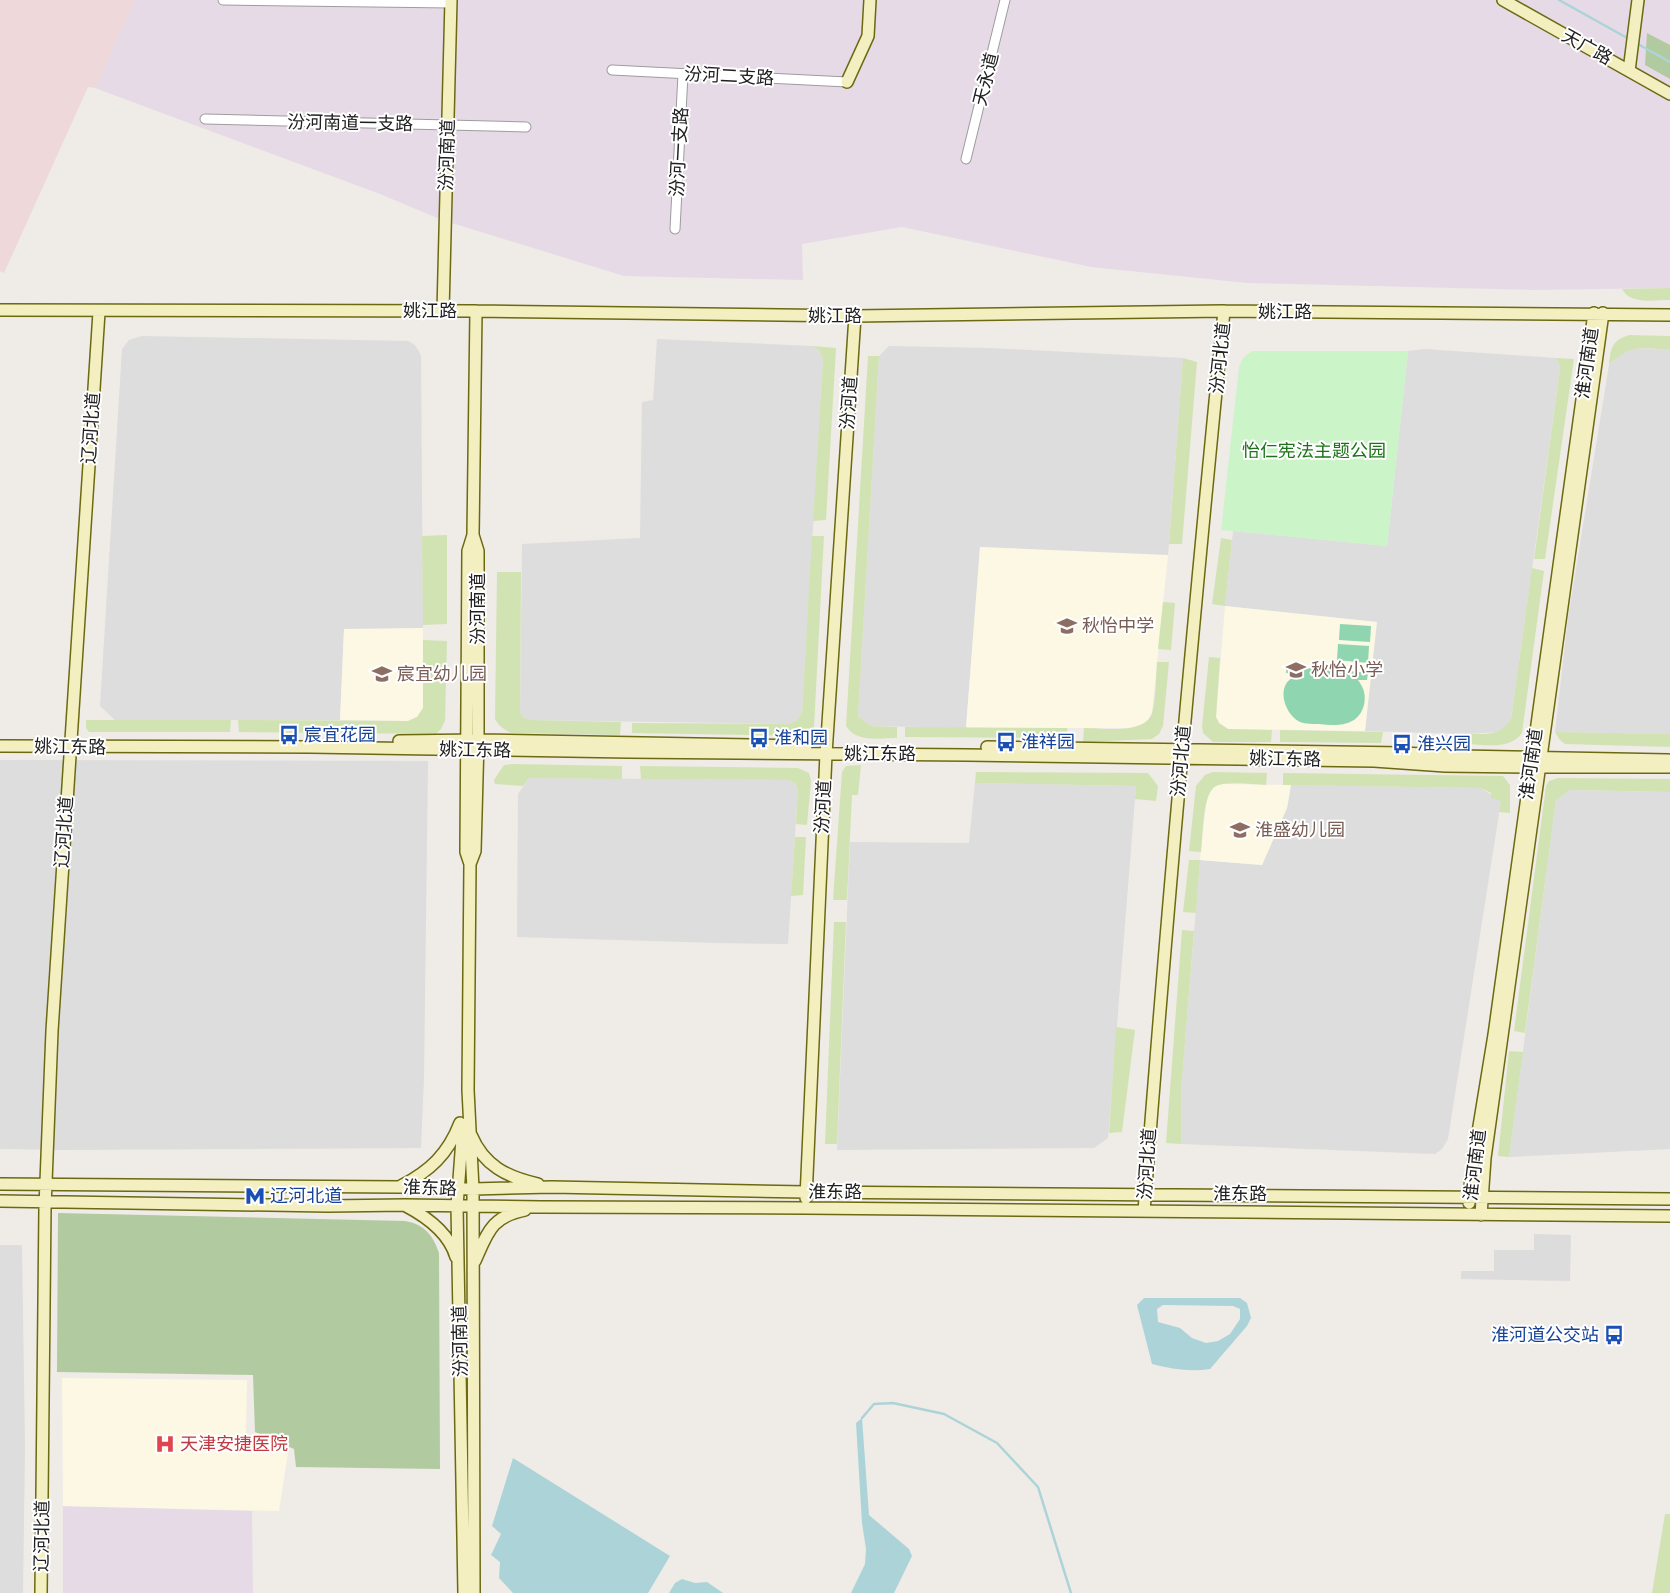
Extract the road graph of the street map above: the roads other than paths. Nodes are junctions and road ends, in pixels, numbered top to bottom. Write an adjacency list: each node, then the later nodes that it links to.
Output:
1 (223, 0): 6 (street)
2 (870, 0): 10 (main road)
3 (1005, 0): 15 (street, 天永道)
4 (1503, 0): 8 (main road, 天广路)
5 (1638, 0): 8 (main road)
6 (451, 2): 13 (main road, 汾河南道)
7 (612, 70): 9 (street, 汾河二支路)
8 (1629, 71): 11 (main road, 天广路)
9 (683, 74): 10 (street, 汾河二支路); 16 (street, 汾河一支路)
10 (846, 82)
11 (1670, 94)
12 (204, 119): 13 (street, 汾河南道一支路)
13 (448, 126): 14 (street, 汾河南道一支路); 18 (main road, 汾河南道)
14 (526, 127)
15 (966, 159)
16 (674, 229)
17 (0, 310): 21 (main road, 姚江路)
18 (443, 311): 19 (main road, 姚江路); 21 (main road, 姚江路)
19 (476, 311): 24 (main road, 姚江路); 25 (main road, 汾河南道)
20 (1224, 311): 22 (main road, 姚江路); 24 (main road, 姚江路); 32 (main road, 汾河北道)
21 (99, 312): 27 (main road, 辽河北道)
22 (1598, 313): 23 (main road, 姚江路); 34 (main road, 淮河南道)
23 (1670, 315)
24 (855, 316): 31 (main road, 汾河道)
25 (474, 535): 28 (main road, 汾河南道); 29 (main road, 汾河南道)
26 (0, 740): 27 (main road, 姚江东路)
27 (70, 744): 28 (main road, 姚江东路); 30 (main road, 姚江东路); 41 (main road, 辽河北道)
28 (466, 745): 29 (main road, 姚江东路); 36 (main road, 汾河南道)
29 (478, 745): 31 (main road, 姚江东路); 36 (main road, 汾河南道)
30 (0, 746)
31 (826, 750): 32 (main road, 姚江东路); 46 (main road, 汾河道)
32 (1182, 754): 34 (main road, 姚江东路); 47 (main road, 汾河北道)
33 (1670, 760): 34 (main road, 姚江东路)
34 (1536, 762): 35 (main road, 姚江东路); 48 (main road, 淮河南道); 49 (main road, 淮河南道)
35 (1670, 767)
36 (470, 864): 37 (main road, 汾河南道)
37 (468, 1090): 38 (main road, 汾河南道); 39 (main road, 汾河南道)
38 (464, 1112): 42 (main road); 44 (main road, 汾河南道)
39 (469, 1130): 43 (main road); 45 (main road, 汾河南道)
40 (0, 1184): 41 (main road, 淮东路)
41 (46, 1184): 42 (main road, 淮东路); 52 (main road, 辽河北道)
42 (400, 1187): 44 (main road, 淮东路)
43 (552, 1187): 45 (main road, 淮东路); 46 (main road, 淮东路)
44 (458, 1189): 45 (main road, 淮东路); 54 (main road, 汾河南道)
45 (473, 1189): 55 (main road, 汾河南道)
46 (806, 1192): 47 (main road, 淮东路); 57 (main road, 汾河道)
47 (1145, 1194): 48 (main road, 淮东路); 58 (main road, 汾河北道)
48 (1469, 1197): 49 (main road, 淮东路); 59 (main road, 淮河南道)
49 (1481, 1197): 50 (main road, 淮东路); 59 (main road, 淮河南道)
50 (1670, 1198)
51 (0, 1201): 52 (main road, 淮东路)
52 (45, 1201): 53 (main road, 淮东路); 63 (main road, 辽河北道)
53 (405, 1205): 54 (main road, 淮东路); 62 (main road)
54 (457, 1206): 55 (main road, 淮东路); 62 (main road, 汾河南道)
55 (473, 1206): 56 (main road, 淮东路); 61 (main road, 汾河南道)
56 (540, 1207): 57 (main road, 淮东路); 61 (main road)
57 (806, 1208): 58 (main road, 淮东路)
58 (1144, 1211): 59 (main road, 淮东路)
59 (1475, 1215): 60 (main road, 淮东路)
60 (1670, 1216)
61 (473, 1265): 65 (main road, 汾河南道)
62 (459, 1266): 64 (main road, 汾河南道)
63 (42, 1593)
64 (464, 1593)
65 (474, 1593)

